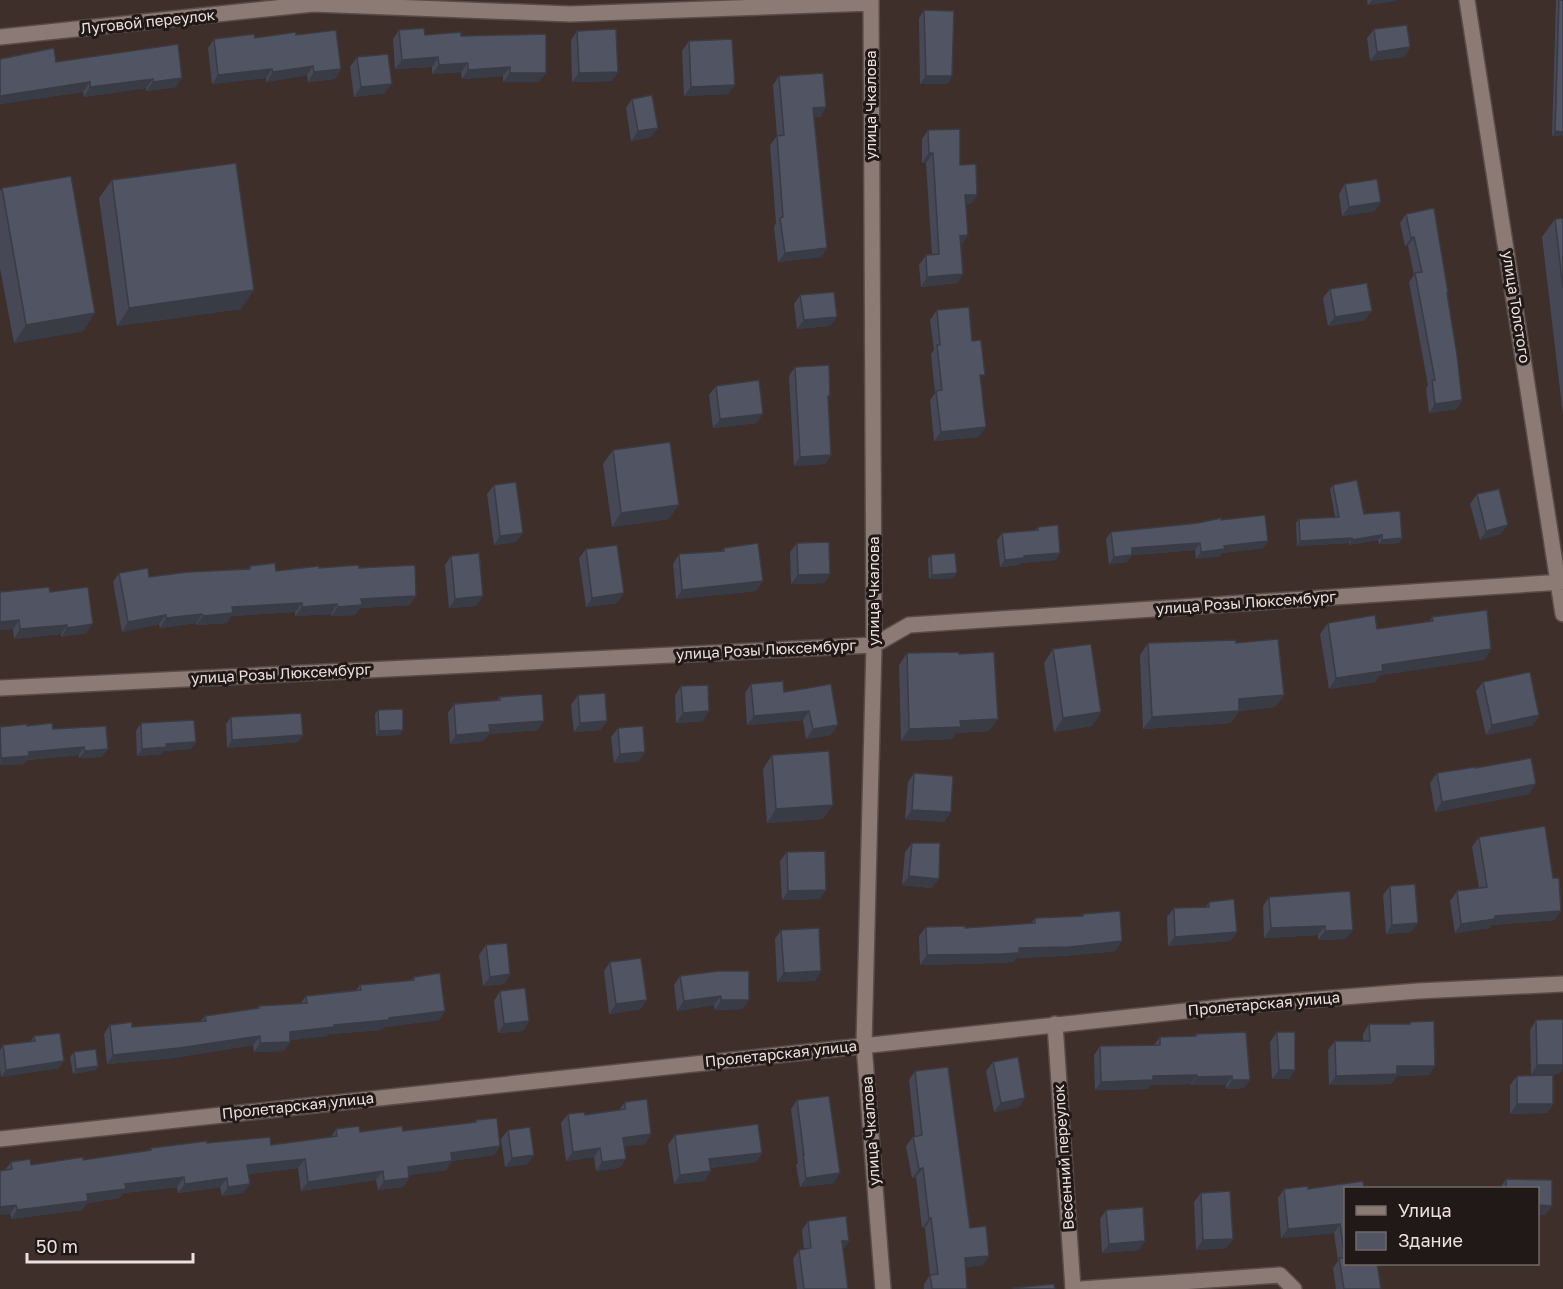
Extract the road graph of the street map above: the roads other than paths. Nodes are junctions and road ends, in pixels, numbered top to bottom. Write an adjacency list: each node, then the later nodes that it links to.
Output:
1 (1467, 0): 4 (street, улица Толстого)
2 (871, 1): 3 (street, Луговой переулок); 6 (street, улица Чкалова)
3 (0, 37)
4 (1561, 582): 5 (street, улица Толстого); 6 (street, улица Розы Люксембург)
5 (1563, 614)
6 (874, 645): 7 (street, улица Розы Люксембург); 10 (street, улица Чкалова)
7 (0, 688)
8 (1563, 984): 9 (street, Пролетарская улица)
9 (1055, 1024): 10 (street, Пролетарская улица); 13 (street, Весенний переулок)
10 (864, 1045): 11 (street, Пролетарская улица); 12 (street, улица Чкалова)
11 (0, 1139)
12 (883, 1289)
13 (1073, 1289)
14 (1081, 1289): 15 (street)
15 (1294, 1289)

